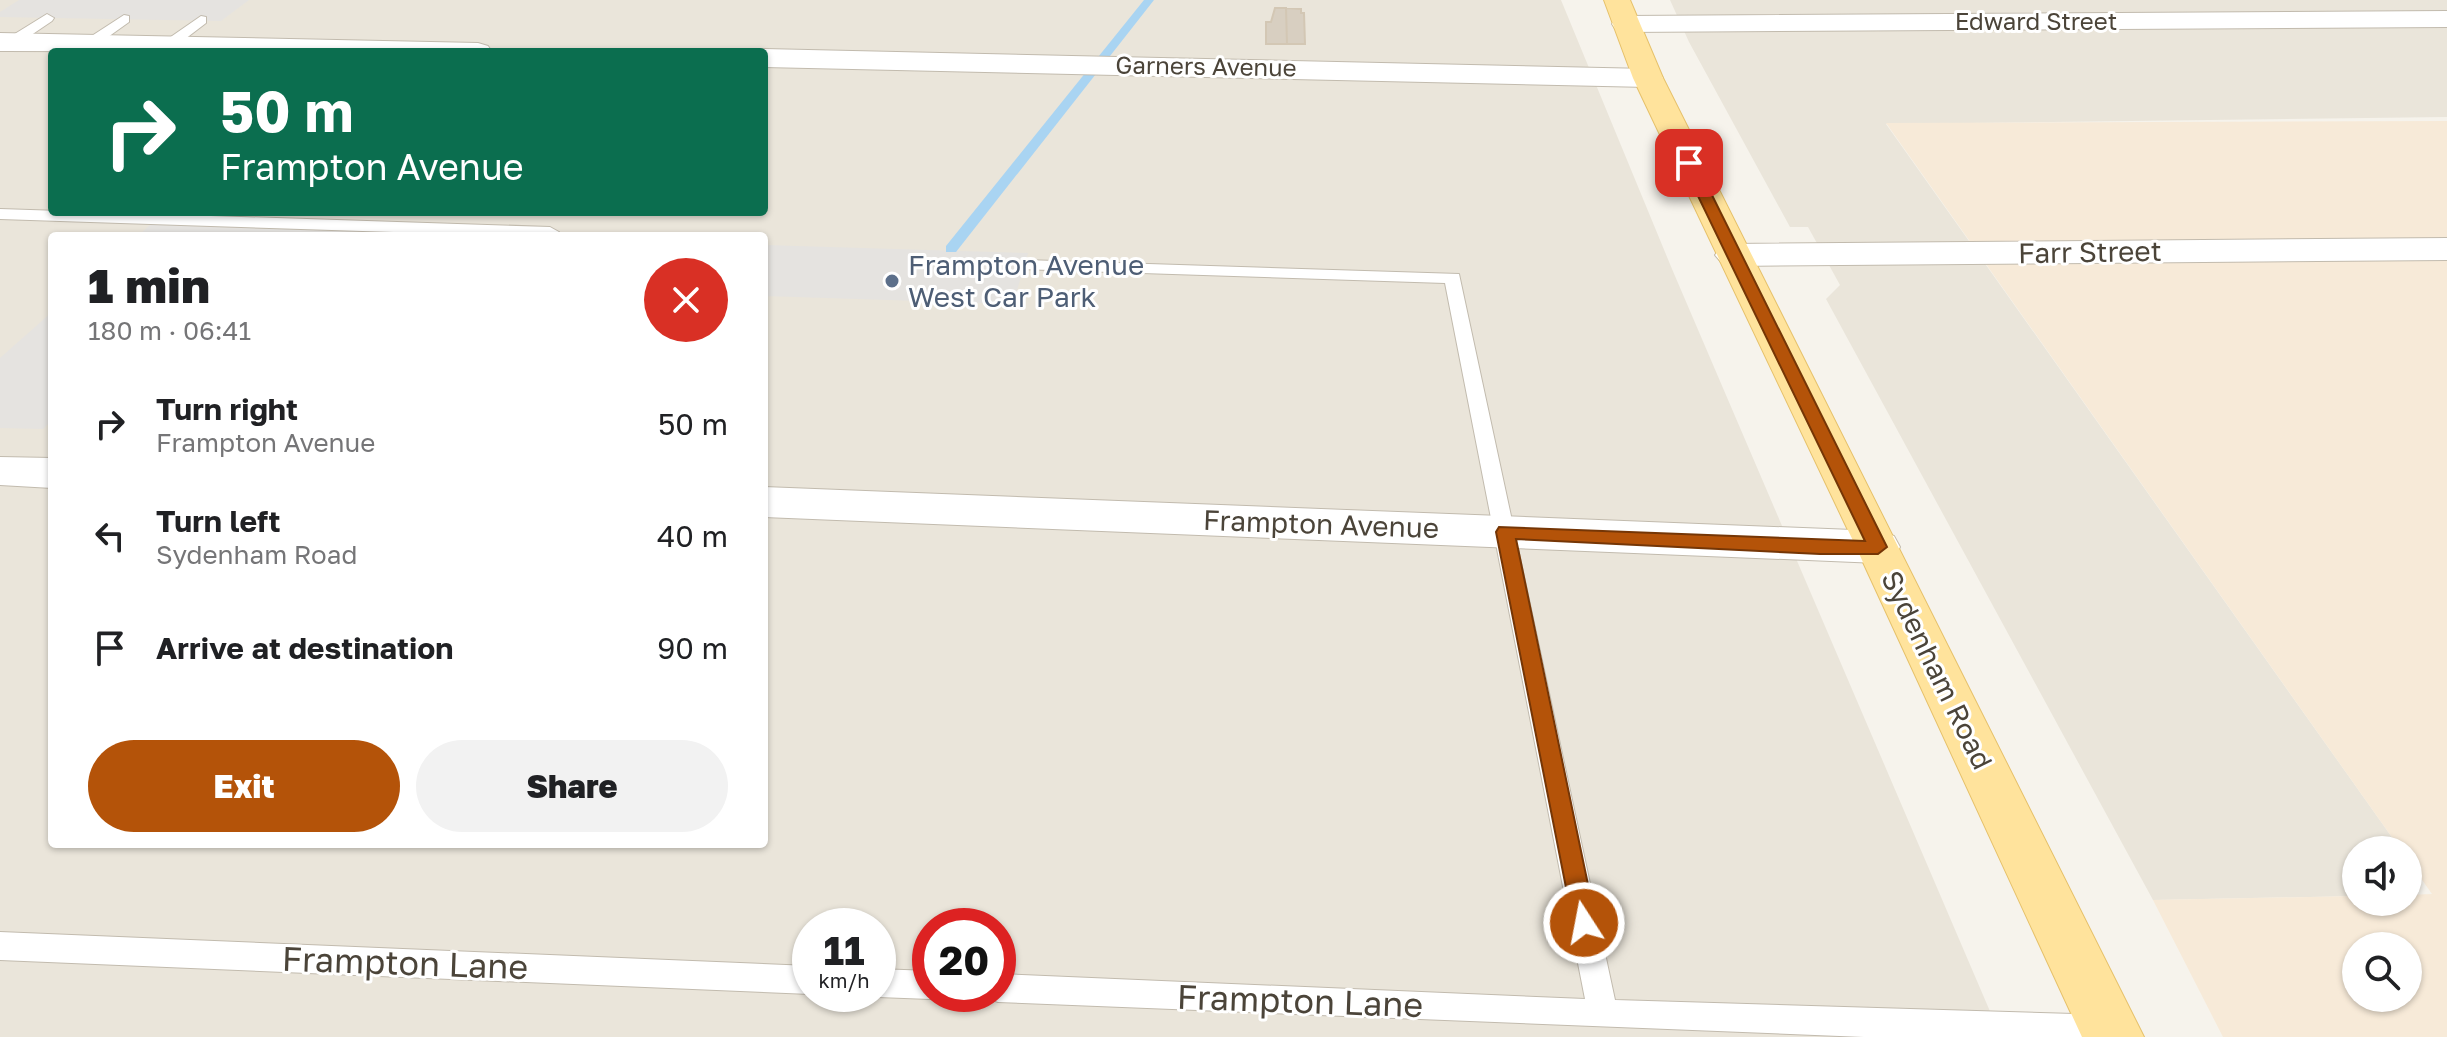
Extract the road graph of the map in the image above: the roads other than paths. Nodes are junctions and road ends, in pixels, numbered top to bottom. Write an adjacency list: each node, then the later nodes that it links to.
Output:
1 (1621, 12): 4 (street, Edward Street); 11 (main road, Sydenham Road)
2 (47, 18): 6 (lane)
3 (124, 19): 7 (lane)
4 (2447, 19)
5 (201, 20): 8 (lane)
6 (5, 42): 7 (street)
7 (89, 44): 8 (street)
8 (167, 46): 9 (street)
9 (271, 48)
10 (768, 58): 11 (street, Garners Avenue)
11 (1648, 78): 17 (main road, Sydenham Road)
12 (0, 214): 13 (lane)
13 (48, 216)
14 (61, 216): 15 (lane)
15 (550, 232)
16 (2447, 249): 17 (street, Farr Street)
17 (1733, 255): 23 (main road, Sydenham Road)
18 (1025, 265): 22 (lane)
19 (0, 471): 20 (street)
20 (48, 473)
21 (768, 502): 22 (street, Frampton Avenue)
22 (1505, 532): 23 (street, Frampton Avenue); 27 (lane)
23 (1878, 547): 28 (main road, Sydenham Road)
24 (0, 946): 25 (lane, Frampton Lane)
25 (792, 979)
26 (1016, 989): 27 (lane, Frampton Lane)
27 (1603, 1014): 28 (lane, Frampton Lane)
28 (2112, 1034)

